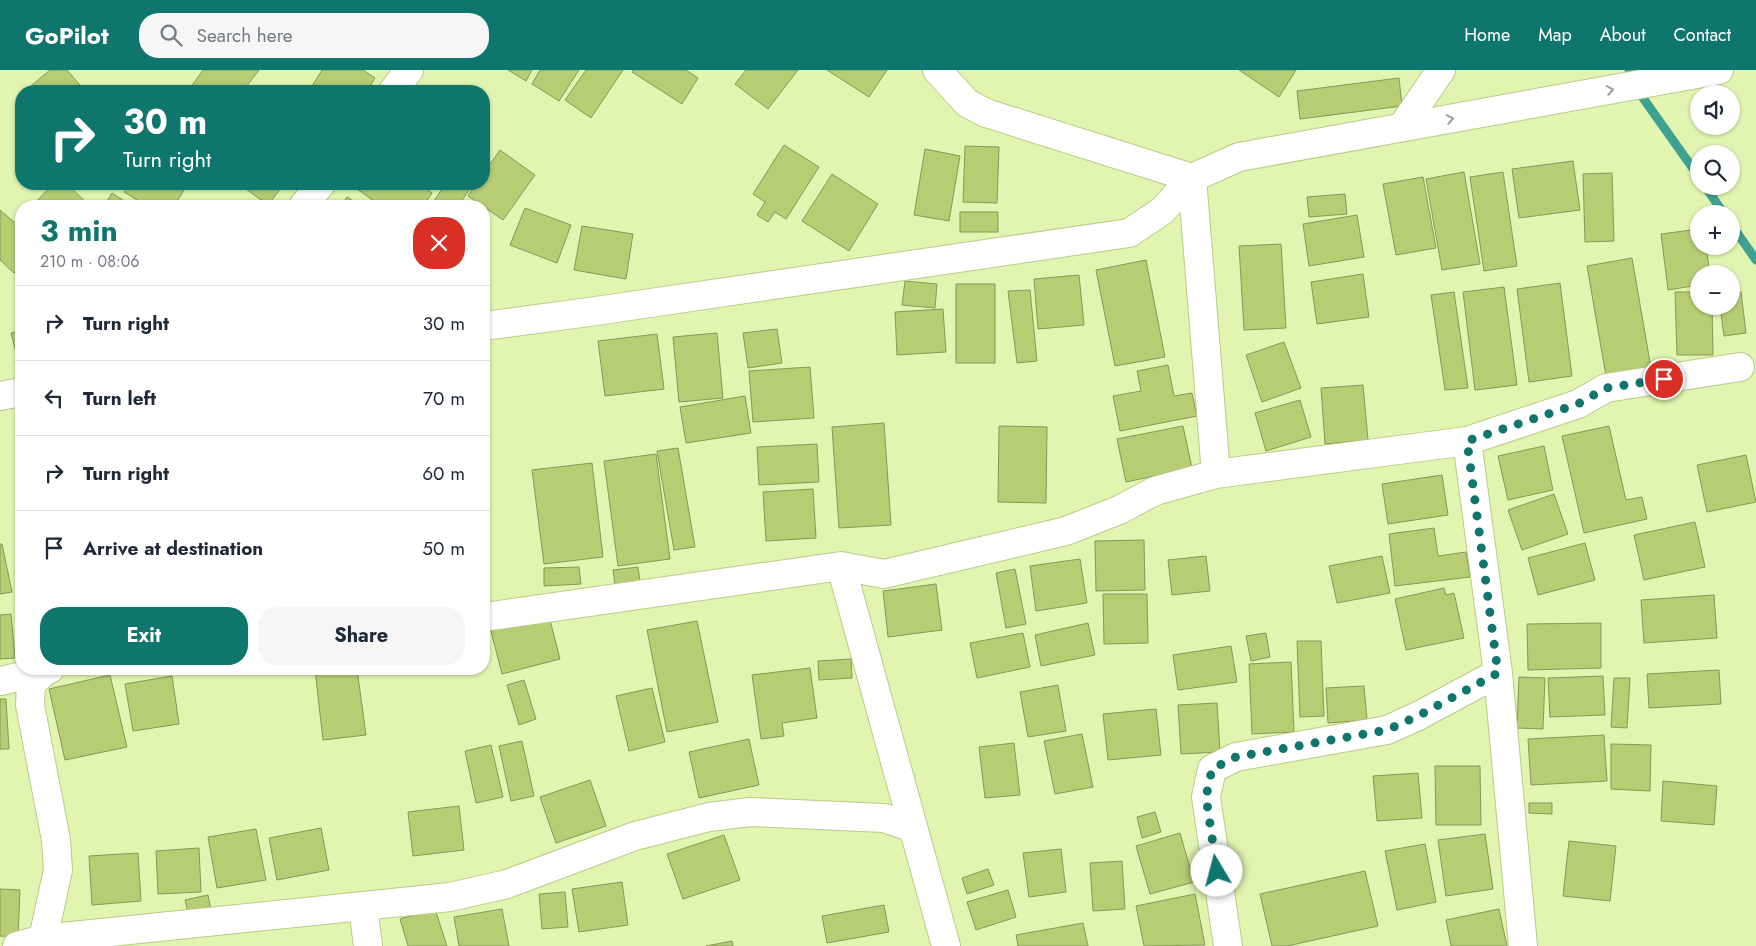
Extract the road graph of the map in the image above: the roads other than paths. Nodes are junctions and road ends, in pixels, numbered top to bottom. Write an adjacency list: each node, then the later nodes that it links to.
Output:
1 (409, 70): 5 (street)
2 (937, 70): 7 (street)
3 (1441, 70): 6 (street)
4 (1719, 70): 6 (street, one-way to 4)
5 (398, 85)
6 (1402, 127): 7 (street)
7 (1192, 178): 10 (street); 15 (street)
8 (316, 190): 9 (street)
9 (308, 200)
10 (490, 325)
11 (1740, 367): 14 (street)
12 (15, 393): 13 (street)
13 (0, 396)
14 (1467, 441): 15 (street); 18 (street)
15 (1216, 474): 16 (street)
16 (841, 566): 17 (street); 22 (street)
17 (490, 616)
18 (1498, 673): 27 (street); 28 (street)
19 (24, 675): 21 (street)
20 (41, 675): 24 (street)
21 (0, 680)
22 (913, 828): 23 (street); 26 (street)
23 (362, 907): 24 (street); 25 (street)
24 (30, 943)
25 (368, 946)
26 (946, 946)
27 (1228, 946)
28 (1523, 946)

